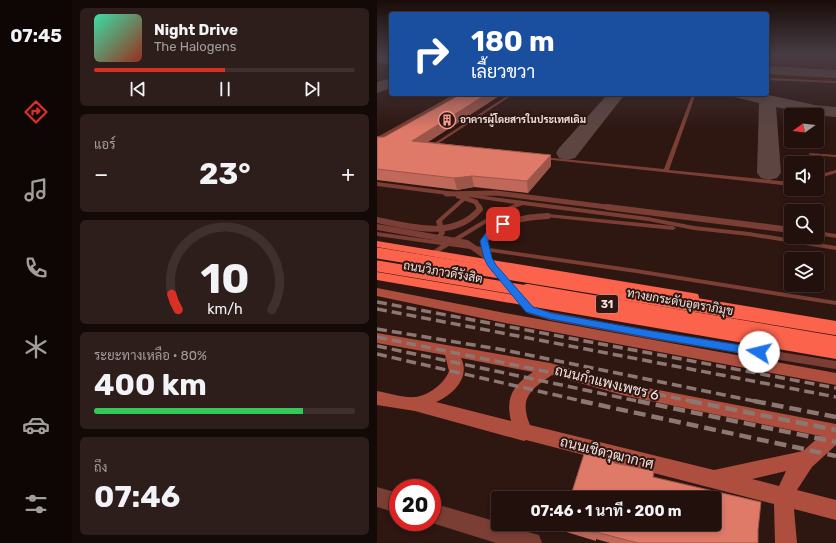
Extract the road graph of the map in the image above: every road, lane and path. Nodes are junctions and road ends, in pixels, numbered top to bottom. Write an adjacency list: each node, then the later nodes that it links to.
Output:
1 (789, 79): 2 (lane)
2 (836, 82)
3 (454, 96): 6 (lane)
4 (508, 96): 7 (lane)
5 (694, 96): 11 (lane)
6 (377, 137)
7 (440, 147)
8 (811, 154): 9 (lane)
9 (836, 156)
10 (540, 157): 11 (lane)
11 (666, 171): 14 (lane)
12 (836, 171): 13 (lane)
13 (824, 175)
14 (784, 183)
15 (377, 185): 16 (lane); 17 (lane)
16 (446, 194): 19 (lane, bridge); 22 (lane, bridge)
17 (467, 196): 18 (lane); 29 (lane)
18 (523, 203): 21 (lane); 27 (lane)
19 (377, 220)
20 (377, 227): 31 (lane, bridge)
21 (694, 228): 28 (lane); 31 (lane, bridge)
22 (784, 229)
23 (377, 234): 29 (lane)
24 (824, 235): 25 (lane)
25 (836, 236)
26 (377, 244): 29 (highway, ถนนวิภาวดีรังสิต / 31)
27 (447, 245): 29 (lane); 29 (lane); 35 (lane)
28 (836, 247)
29 (434, 248): 36 (highway, ถนนวิภาวดีรังสิต / 31)
30 (377, 253): 37 (highway, ทางยกระดับอุตราภิมุข / 31, bridge)
31 (488, 258): 42 (lane, bridge)
32 (377, 266): 39 (highway, ทางยกระดับอุตราภิมุข / 31, bridge)
33 (377, 276): 41 (highway, ถนนวิภาวดีรังสิต / 31)
34 (377, 292): 44 (main road)
35 (836, 302)
36 (836, 321)
37 (836, 328)
38 (377, 338): 40 (main road, ถนนกำแพงเพชร 6)
39 (836, 343)
40 (450, 351): 43 (main road, ถนนกำแพงเพชร 6); 46 (main road)
41 (836, 354)
42 (836, 365)
43 (550, 369): 47 (main road); 48 (main road, ถนนกำแพงเพชร 6)
44 (836, 379)
45 (377, 398): 46 (main road, ถนนเชิดวุฒากาศ)
46 (415, 404): 47 (main road, ถนนเชิดวุฒากาศ)
47 (524, 433): 50 (main road, ถนนเชิดวุฒากาศ)
48 (836, 433): 49 (main road)
49 (808, 458): 50 (main road); 52 (main road)
50 (713, 480): 52 (main road, ถนนเชิดวุฒากาศ)
51 (377, 497): 53 (street)
52 (785, 497): 54 (main road, ถนนเชิดวุฒากาศ); 57 (main road)
53 (389, 500)
54 (836, 510)
55 (441, 516): 56 (street)
56 (531, 543)
57 (786, 543)

